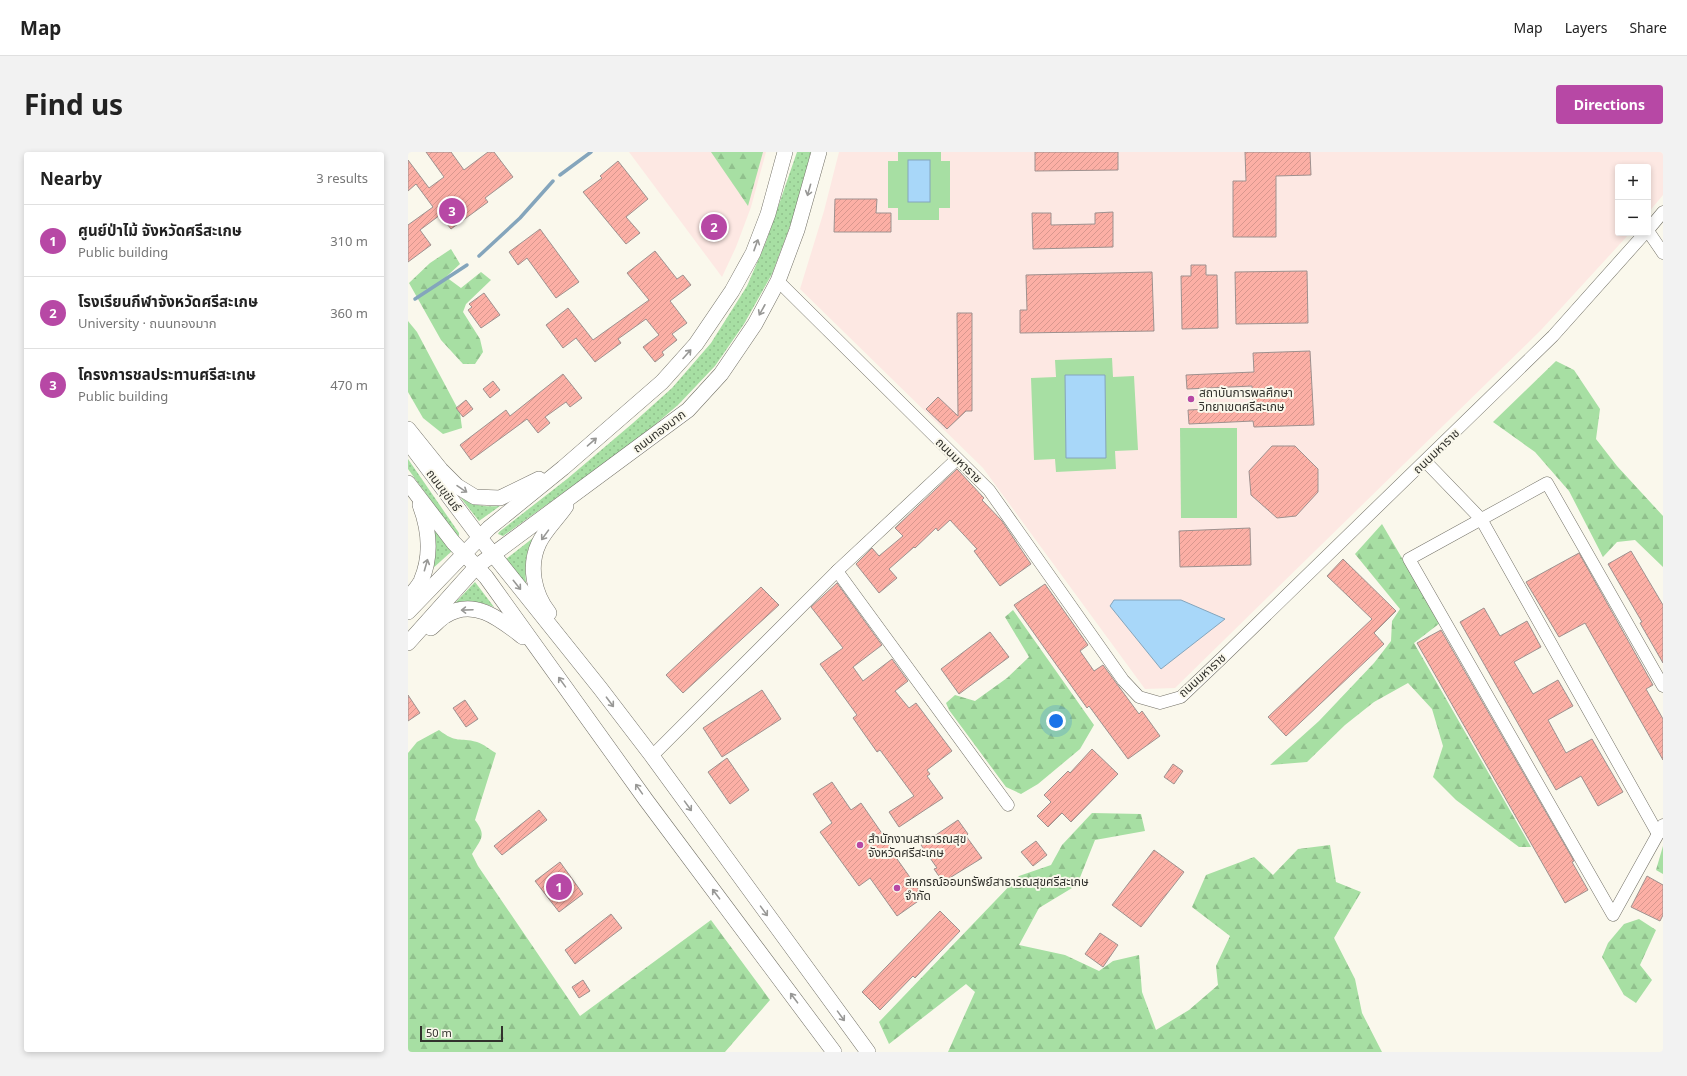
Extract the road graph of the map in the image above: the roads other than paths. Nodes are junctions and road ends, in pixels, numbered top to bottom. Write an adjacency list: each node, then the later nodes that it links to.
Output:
1 (785, 152): 13 (main road, one-way to 1)
2 (819, 152): 8 (main road, ถนนทองมาก, one-way to 8)
3 (1663, 212): 4 (street)
4 (1651, 226)
5 (1651, 235): 7 (street)
6 (1642, 236): 12 (street, ถนนมหาราช)
7 (1663, 253)
8 (778, 281): 11 (street, ถนนมหาราช); 15 (main road, ถนนทองมาก, one-way to 15)
9 (408, 429): 13 (main road, one-way to 13)
10 (408, 442): 17 (main road, ถนนขุขันธ์)
11 (956, 459): 12 (street, ถนนมหาราช); 21 (street)
12 (1425, 461): 16 (street)
13 (563, 468): 17 (main road)
14 (411, 487): 18 (main road, ถนนขุขันธ์); 22 (main road, one-way to 14)
15 (577, 493): 19 (main road, ถนนทองมาก); 26 (main road, one-way to 26)
16 (1481, 519): 27 (street); 30 (street); 30 (street)
17 (480, 538): 18 (main road); 19 (main road, ถนนขุขันธ์)
18 (464, 554): 20 (main road, ถนนขุขันธ์); 23 (main road)
19 (493, 554): 20 (main road, ถนนทองมาก); 26 (main road, ถนนขุขันธ์, one-way to 26)
20 (476, 567): 24 (main road, ถนนทองมาก); 25 (main road, ถนนขุขันธ์)
21 (837, 571): 28 (street); 29 (street)
22 (408, 598)
23 (408, 612)
24 (410, 641): 25 (main road, one-way to 24)
25 (537, 647): 31 (main road, ถนนขุขันธ์, one-way to 25)
26 (586, 671): 28 (main road, one-way to 28)
27 (1663, 686)
28 (652, 756): 32 (main road, one-way to 32)
29 (1008, 805)
30 (1660, 830)
31 (834, 1052)
32 (868, 1052)

